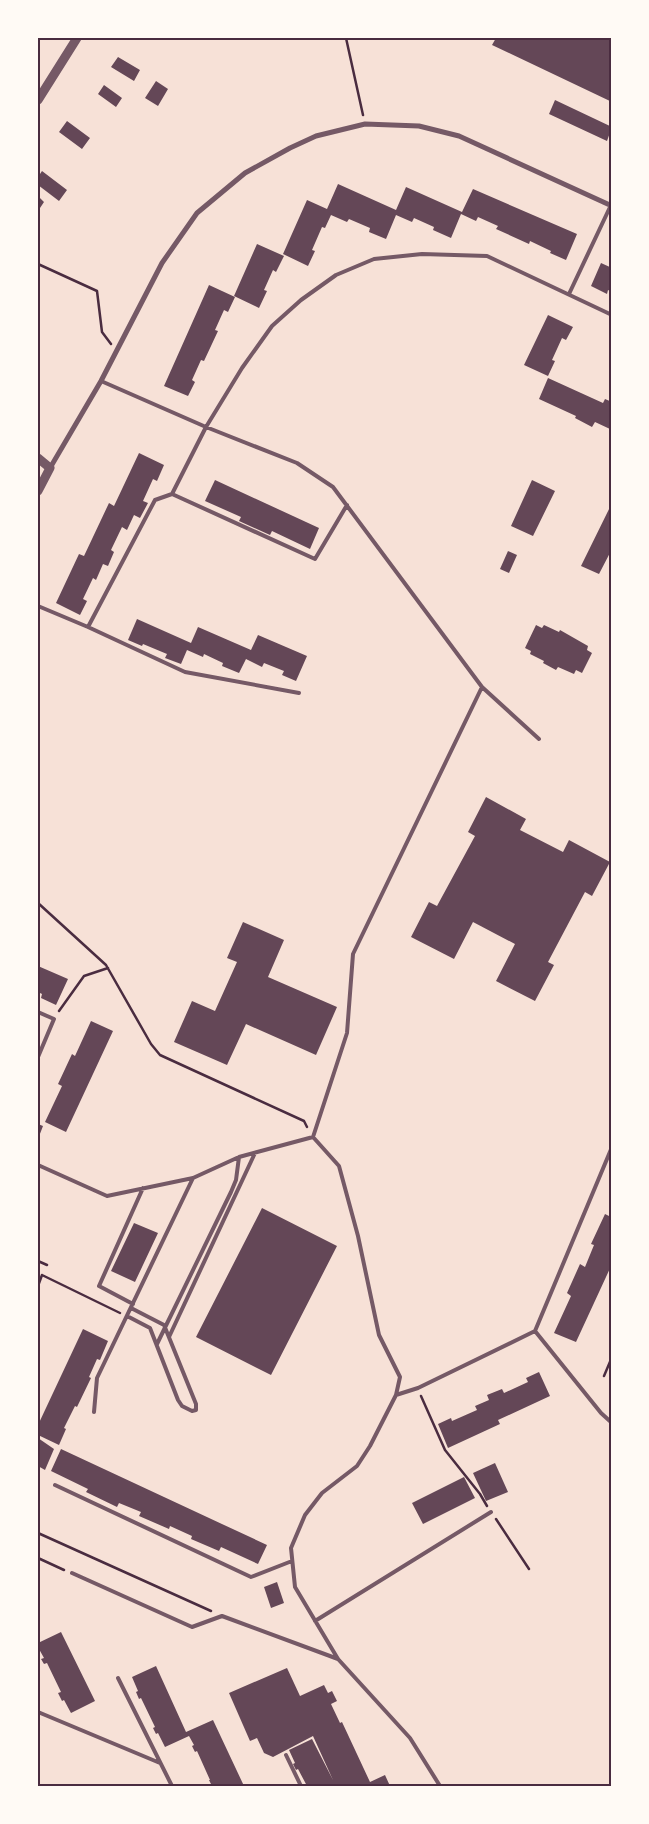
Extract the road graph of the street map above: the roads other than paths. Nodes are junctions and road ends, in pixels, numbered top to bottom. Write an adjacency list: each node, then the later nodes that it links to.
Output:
1 (77, 38): 2 (street)
2 (40, 90): 3 (street)
3 (38, 100)
4 (611, 205): 5 (lane); 7 (street)
5 (569, 294): 6 (lane); 8 (lane)
6 (612, 315)
7 (101, 381): 8 (lane); 10 (street)
8 (206, 427): 12 (lane); 13 (lane)
9 (38, 458): 10 (street)
10 (50, 468): 11 (street)
11 (38, 491)
12 (172, 494): 13 (lane); 15 (lane)
13 (347, 505): 16 (lane)
14 (38, 606): 15 (lane)
15 (88, 627): 17 (lane)
16 (482, 688): 18 (lane); 21 (lane)
17 (299, 693)
18 (539, 739)
19 (38, 1012): 20 (lane)
20 (38, 1057)
21 (312, 1137): 23 (lane); 34 (lane)
22 (612, 1148): 31 (lane)
23 (255, 1153): 24 (lane); 32 (lane)
24 (239, 1158): 26 (lane); 30 (lane)
25 (38, 1166): 27 (lane)
26 (193, 1178): 27 (lane); 28 (lane)
27 (143, 1188): 28 (lane)
28 (132, 1306): 29 (lane); 30 (lane)
29 (127, 1316): 33 (lane); 35 (lane)
30 (165, 1328): 32 (lane); 33 (lane)
31 (535, 1331): 34 (lane); 36 (lane)
32 (169, 1338): 33 (lane)
33 (157, 1344)
34 (396, 1395): 39 (lane)
35 (94, 1412)
36 (612, 1423)
37 (55, 1485): 39 (lane)
38 (491, 1512): 41 (lane)
39 (292, 1561): 41 (lane)
40 (72, 1573): 42 (lane)
41 (315, 1621): 42 (lane)
42 (338, 1659): 49 (lane)
43 (118, 1678): 46 (lane)
44 (38, 1712): 46 (lane)
45 (286, 1755): 48 (lane)
46 (160, 1763): 47 (lane)
47 (172, 1786)
48 (301, 1786)
49 (440, 1786)

